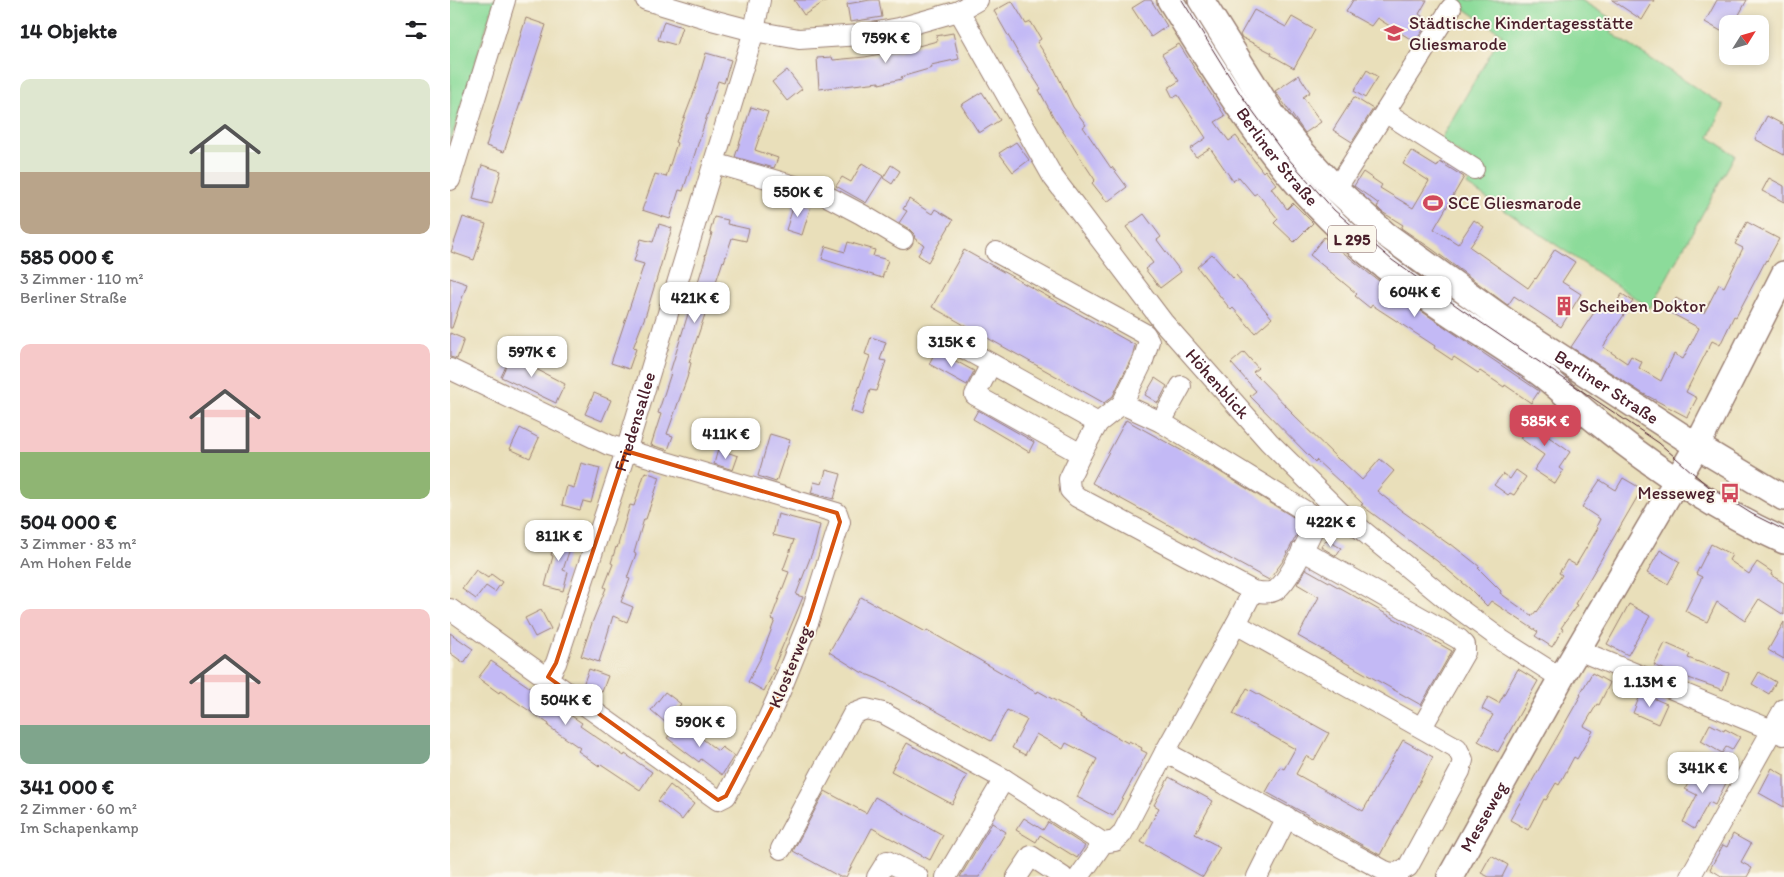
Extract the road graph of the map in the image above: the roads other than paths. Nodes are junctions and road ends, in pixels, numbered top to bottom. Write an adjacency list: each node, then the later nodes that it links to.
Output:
1 (505, 0): 13 (street)
2 (646, 0): 9 (street)
3 (760, 0): 9 (street, Friedensallee)
4 (978, 0): 8 (street)
5 (1170, 0): 28 (main road, Berliner Straße / L 295)
6 (1201, 0): 14 (main road, Berliner Straße / L 295)
7 (1451, 8): 10 (street)
8 (959, 11): 9 (street); 37 (street, Höhenblick)
9 (754, 31): 11 (street, Friedensallee)
10 (1385, 112): 12 (street); 14 (street)
11 (714, 163): 15 (street); 26 (street, Friedensallee)
12 (1474, 168)
13 (450, 180)
14 (1336, 189): 25 (main road, Berliner Straße / L 295)
15 (903, 239)
16 (996, 252): 22 (street)
17 (1780, 290): 25 (main road, Messeweg)
18 (947, 339): 19 (street)
19 (991, 364): 24 (street); 27 (street)
20 (450, 370): 26 (street)
21 (1181, 386): 23 (street)
22 (1122, 404): 23 (street); 24 (street)
23 (1161, 422): 31 (street)
24 (1098, 423): 27 (street)
25 (1697, 446): 28 (main road, Messeweg); 29 (main road, Berliner Straße / L 295)
26 (626, 451): 36 (street, Friedensallee); 36 (street, Klosterweg)
27 (1081, 454): 32 (street)
28 (1676, 480): 30 (main road, Berliner Straße / L 295); 35 (main road, Messeweg)
29 (1784, 498)
30 (1784, 541)
31 (1302, 550): 32 (street); 39 (street)
32 (1254, 590): 34 (street)
33 (450, 609): 36 (street)
34 (1236, 624): 39 (street); 41 (street)
35 (1578, 650): 37 (main road, Messeweg); 40 (street)
36 (548, 677)
37 (1561, 678): 53 (main road, Messeweg)
38 (1784, 709): 40 (street)
39 (1422, 727): 43 (street)
40 (1778, 732): 54 (street)
41 (1165, 752): 43 (street); 44 (street)
42 (1004, 779): 44 (street); 45 (street); 48 (street)
43 (1287, 817): 52 (street)
44 (1103, 843): 51 (street)
45 (780, 849)
46 (877, 877): 47 (street)
47 (918, 877)
48 (946, 877)
49 (1017, 877): 50 (street)
50 (1063, 877)
51 (1078, 877)
52 (1257, 877)
53 (1450, 877)
54 (1690, 877)

